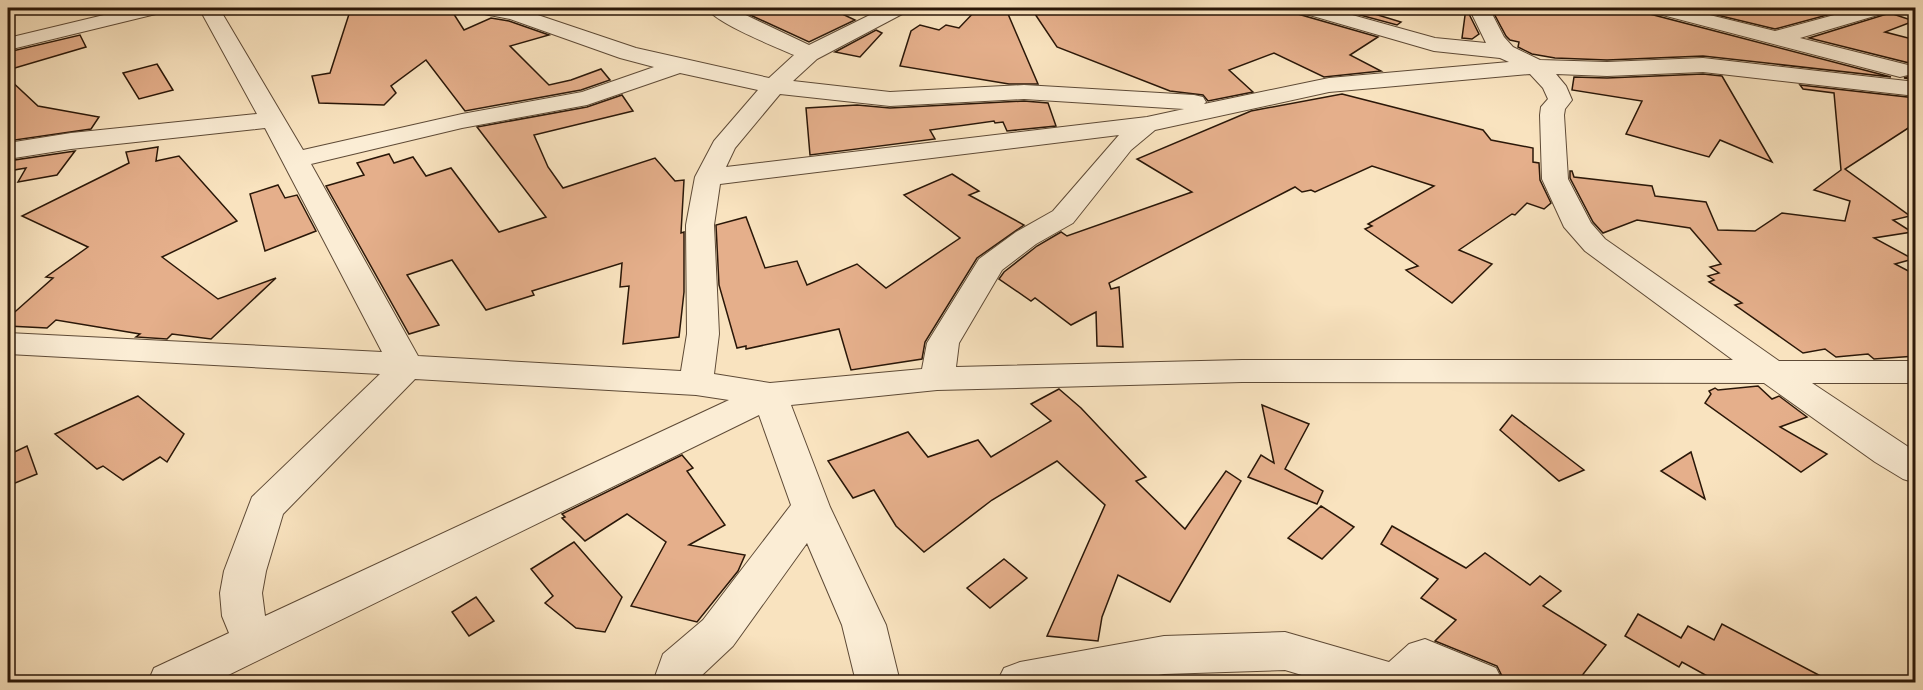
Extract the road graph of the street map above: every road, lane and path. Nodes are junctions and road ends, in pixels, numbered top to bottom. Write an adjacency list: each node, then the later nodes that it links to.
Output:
1 (157, 8): 12 (street)
2 (208, 8): 21 (street)
3 (481, 8): 10 (street)
4 (717, 8): 14 (street)
5 (899, 8): 14 (street)
6 (1306, 8): 13 (street)
7 (1479, 8): 13 (street)
8 (1658, 8): 11 (street)
9 (1881, 8): 11 (street)
10 (523, 10): 15 (street)
11 (1774, 38): 17 (street)
12 (8, 44)
13 (1505, 51): 16 (street)
14 (808, 54): 18 (street)
15 (678, 66): 18 (street); 24 (street)
16 (1536, 67): 19 (street); 20 (street); 28 (street)
17 (1916, 74)
18 (774, 86): 20 (street); 25 (street)
19 (1916, 89)
20 (1262, 101): 22 (street)
21 (271, 120): 23 (street); 24 (street)
22 (1147, 124): 25 (street); 30 (street)
23 (8, 151)
24 (296, 160): 27 (street)
25 (708, 177): 31 (street)
26 (8, 343): 27 (street)
27 (407, 367): 31 (street); 35 (street)
28 (1769, 370): 29 (street); 30 (street); 33 (street)
29 (1916, 372)
30 (937, 379): 32 (street)
31 (696, 383): 32 (street)
32 (770, 396): 34 (street); 35 (street)
33 (1916, 469)
34 (811, 507): 37 (street); 38 (street)
35 (255, 641): 36 (street)
36 (170, 682)
37 (675, 682)
38 (878, 682)
39 (1020, 682): 40 (street)
40 (1388, 682)
41 (1399, 682): 42 (street)
42 (1480, 682)

